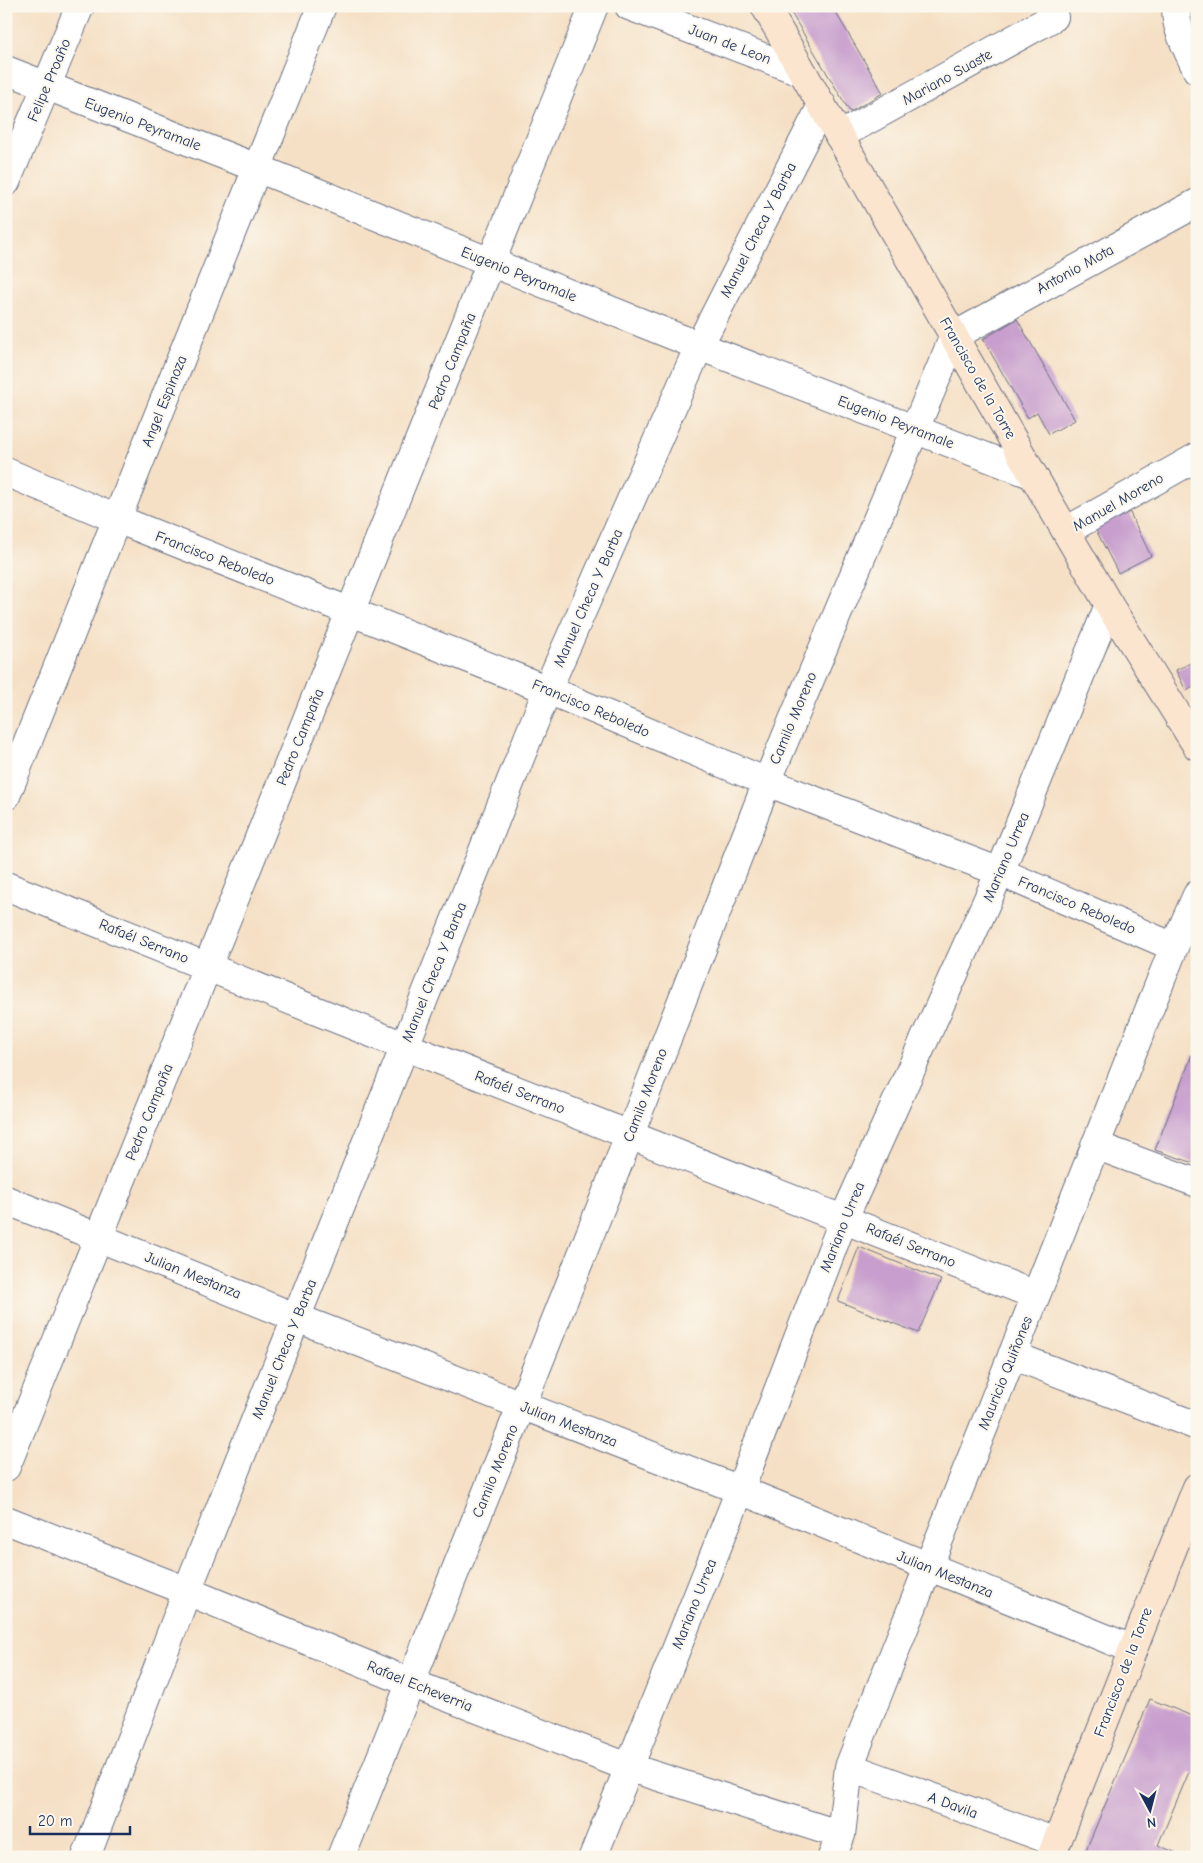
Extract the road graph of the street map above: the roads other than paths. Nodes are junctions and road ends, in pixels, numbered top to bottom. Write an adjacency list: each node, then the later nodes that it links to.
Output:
1 (80, 6): 11 (street, Felipe Proaño)
2 (322, 6): 14 (street, Angel Espinoza)
3 (594, 6): 17 (street, Pedro Campaña)
4 (629, 6): 10 (street, Juan de Leon)
5 (765, 6): 10 (street, Francisco de la Torre)
6 (1178, 6): 9 (street)
7 (1054, 17): 13 (street, Mariano Suaste)
8 (6, 70): 11 (street, Eugenio Peyramale)
9 (1197, 70)
10 (802, 72): 12 (street, Francisco de la Torre)
11 (47, 87): 14 (street, Eugenio Peyramale); 15 (street, Felipe Proaño)
12 (822, 105): 13 (street, Francisco de la Torre); 19 (street, Manuel Checa Y Barba)
13 (839, 136): 18 (street, Francisco de la Torre)
14 (257, 168): 17 (street, Eugenio Peyramale); 24 (street, Angel Espinoza)
15 (6, 182)
16 (1197, 203): 18 (street, Antonio Mota)
17 (492, 262): 19 (street, Eugenio Peyramale); 27 (street, Pedro Campaña)
18 (954, 336): 20 (street, Camilo Moreno); 23 (street, Francisco de la Torre)
19 (699, 346): 20 (street, Eugenio Peyramale); 28 (street, Manuel Checa Y Barba)
20 (914, 428): 23 (street, Eugenio Peyramale); 31 (street, Camilo Moreno)
21 (1197, 457): 25 (street, Manuel Moreno)
22 (6, 472): 24 (street, Francisco Reboledo)
23 (1033, 475): 25 (street, Francisco de la Torre)
24 (117, 519): 27 (street, Francisco Reboledo); 32 (street, Angel Espinoza)
25 (1066, 531): 26 (street, Francisco de la Torre)
26 (1109, 605): 29 (street, Francisco de la Torre); 33 (street, Mariano Urrea)
27 (351, 611): 28 (street, Francisco Reboledo); 37 (street, Pedro Campaña)
28 (548, 690): 31 (street, Francisco Reboledo); 38 (street, Manuel Checa Y Barba)
29 (1190, 718): 30 (street, Francisco de la Torre)
30 (1197, 746)
31 (767, 782): 33 (street, Francisco Reboledo); 39 (street, Camilo Moreno)
32 (6, 796)
33 (1000, 872): 36 (street, Francisco Reboledo); 43 (street, Mariano Urrea)
34 (6, 886): 37 (street, Rafaél Serrano)
35 (1197, 895): 36 (street, Mauricio Quiñones)
36 (1174, 947): 40 (street, Mauricio Quiñones)
37 (208, 966): 38 (street, Rafaél Serrano); 44 (street, Pedro Campaña)
38 (404, 1046): 39 (street, Rafaél Serrano); 46 (street, Manuel Checa Y Barba)
39 (630, 1134): 43 (street, Rafaél Serrano); 48 (street, Camilo Moreno)
40 (1095, 1145): 41 (street); 45 (street, Mauricio Quiñones)
41 (1197, 1183)
42 (6, 1200): 44 (street, Julian Mestanza)
43 (844, 1218): 45 (street, Rafaél Serrano); 52 (street, Mariano Urrea)
44 (99, 1237): 46 (street, Julian Mestanza); 50 (street, Pedro Campaña)
45 (1035, 1295): 47 (street, Mauricio Quiñones)
46 (297, 1318): 48 (street, Julian Mestanza); 55 (street, Manuel Checa Y Barba)
47 (1012, 1355): 49 (street); 54 (street, Mauricio Quiñones)
48 (522, 1405): 52 (street, Julian Mestanza); 57 (street, Camilo Moreno)
49 (1197, 1426)
50 (6, 1467)
51 (1197, 1487): 56 (street, Francisco de la Torre)
52 (740, 1490): 54 (street, Julian Mestanza); 58 (street, Mariano Urrea)
53 (6, 1520): 55 (street, Rafael Echeverria)
54 (928, 1567): 56 (street, Julian Mestanza); 59 (street, Mauricio Quiñones)
55 (187, 1591): 57 (street, Rafael Echeverria); 62 (street, Manuel Checa Y Barba)
56 (1132, 1649): 61 (street, Francisco de la Torre)
57 (410, 1683): 58 (street, Rafael Echeverria); 63 (street, Camilo Moreno)
58 (628, 1767): 60 (street, Rafael Echeverria); 64 (street, Mariano Urrea)
59 (849, 1767): 60 (street, Mauricio Quiñones); 61 (street, A Davila)
60 (836, 1846)
61 (1053, 1850)
62 (86, 1857)
63 (341, 1857)
64 (593, 1857)

